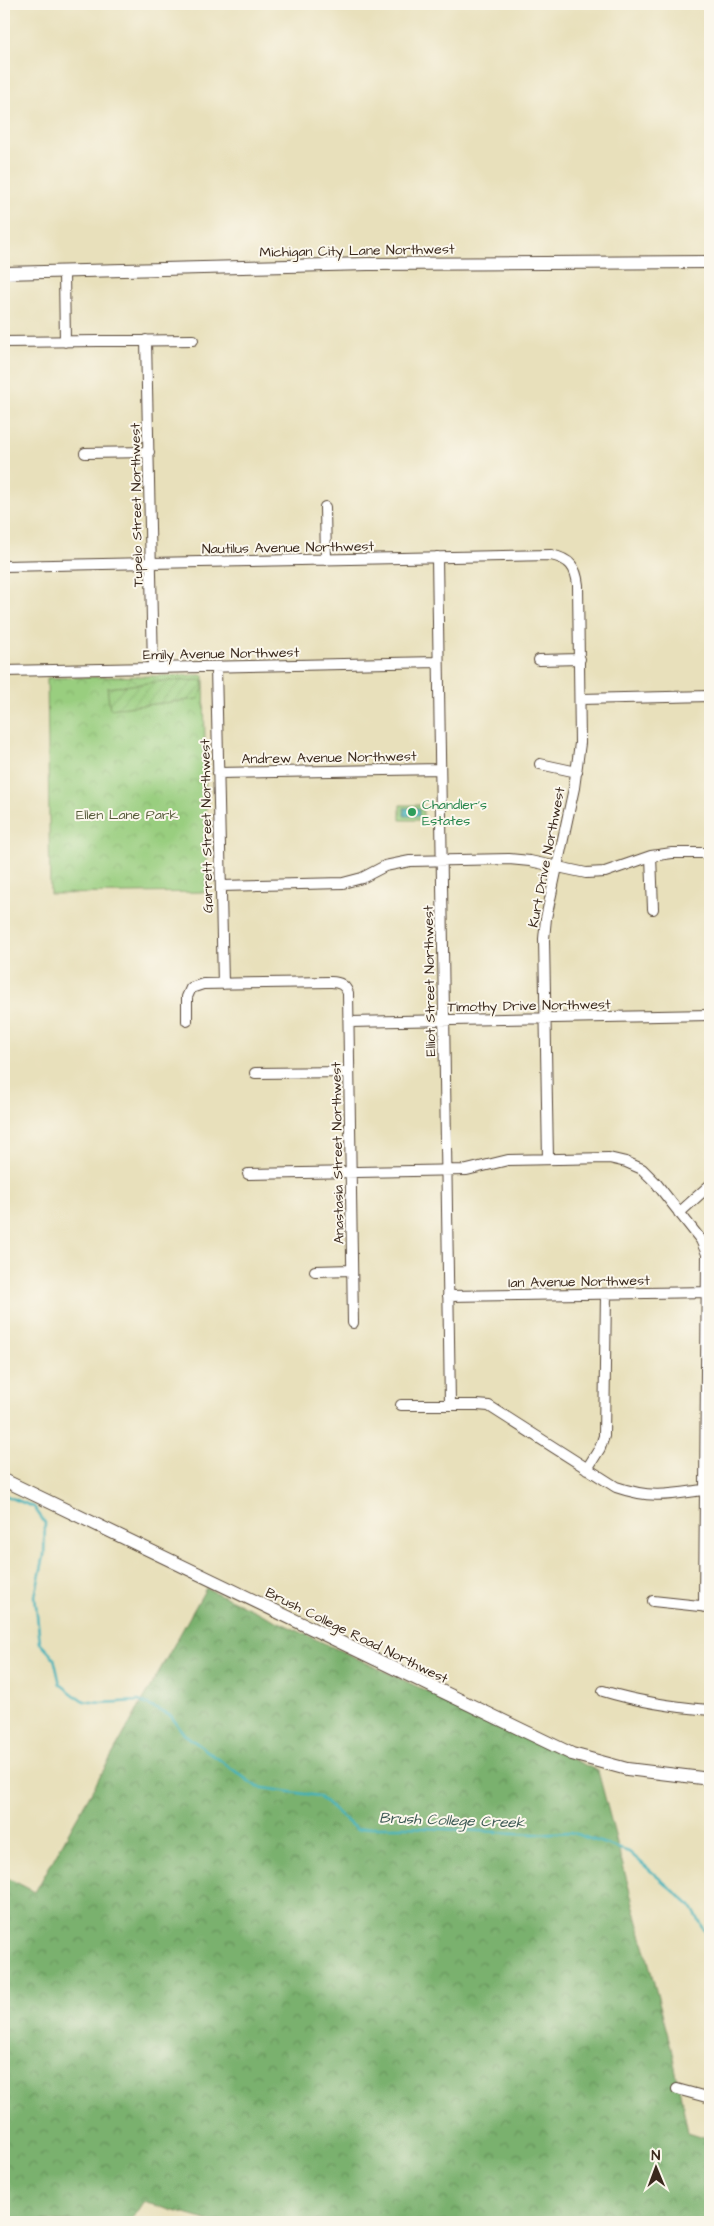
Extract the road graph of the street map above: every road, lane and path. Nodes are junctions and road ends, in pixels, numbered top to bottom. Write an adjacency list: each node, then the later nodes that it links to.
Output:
1 (710, 262): 2 (street, Michigan City Lane Northwest)
2 (64, 272): 3 (street, Michigan City Lane Northwest); 7 (street)
3 (4, 273)
4 (146, 340): 5 (street); 7 (street); 8 (street, Tupelo Street Northwest)
5 (193, 340)
6 (4, 342): 7 (street)
7 (65, 342)
8 (149, 452): 9 (street); 13 (street, Tupelo Street Northwest)
9 (85, 453)
10 (325, 507): 12 (street)
11 (437, 557): 12 (street, Nautilus Avenue Northwest); 14 (street, Nautilus Avenue Northwest); 18 (street, Elliot Street Northwest)
12 (326, 560): 13 (street, Nautilus Avenue Northwest)
13 (151, 563): 15 (street, Nautilus Avenue Northwest); 20 (street, Tupelo Street Northwest)
14 (571, 563): 16 (street, Kurt Drive Northwest)
15 (4, 566)
16 (580, 659): 17 (street); 23 (street, Kurt Drive Northwest)
17 (539, 660)
18 (438, 662): 19 (street, Emily Avenue Northwest); 25 (street, Elliot Street Northwest)
19 (216, 667): 20 (street, Emily Avenue Northwest); 27 (street, Garrett Street Northwest)
20 (153, 668): 21 (street, Emily Avenue Northwest)
21 (4, 671)
22 (710, 696): 23 (street)
23 (581, 699): 26 (street, Kurt Drive Northwest)
24 (540, 764): 26 (street)
25 (440, 769): 27 (street, Andrew Avenue Northwest); 30 (street, Elliot Street Northwest)
26 (577, 772): 31 (street, Kurt Drive Northwest)
27 (218, 773): 32 (street, Garrett Street Northwest)
28 (705, 853): 29 (street)
29 (652, 856): 31 (street); 33 (street)
30 (441, 860): 31 (street); 32 (street); 38 (street, Elliot Street Northwest)
31 (556, 867): 36 (street, Kurt Drive Northwest)
32 (221, 886): 34 (street, Garrett Street Northwest)
33 (653, 909)
34 (223, 984): 37 (street); 39 (street, Anastasia Street Northwest)
35 (710, 1016): 36 (street, Timothy Drive Northwest)
36 (545, 1018): 38 (street, Timothy Drive Northwest); 42 (street, Kurt Drive Northwest)
37 (187, 1020)
38 (444, 1020): 39 (street, Timothy Drive Northwest); 43 (street, Elliot Street Northwest)
39 (349, 1022): 40 (street, Anastasia Street Northwest)
40 (349, 1072): 41 (street); 44 (street, Anastasia Street Northwest)
41 (256, 1073)
42 (548, 1159): 43 (street); 47 (street)
43 (446, 1170): 44 (street); 52 (street, Elliot Street Northwest)
44 (351, 1172): 45 (street); 48 (street, Anastasia Street Northwest)
45 (248, 1174)
46 (710, 1185): 47 (street)
47 (679, 1213): 50 (street)
48 (352, 1270): 49 (street); 53 (street, Anastasia Street Northwest)
49 (315, 1271)
50 (709, 1292): 51 (street, Ian Avenue Northwest); 58 (street)
51 (606, 1294): 52 (street, Ian Avenue Northwest); 56 (street)
52 (448, 1296): 54 (street, Elliot Street Northwest)
53 (353, 1323)
54 (450, 1404): 55 (street); 56 (street)
55 (401, 1406)
56 (588, 1469): 58 (street)
57 (4, 1480): 63 (street, Brush College Road Northwest)
58 (708, 1489): 60 (street)
59 (653, 1601): 60 (street)
60 (707, 1607)
61 (603, 1691): 62 (street)
62 (710, 1710)
63 (710, 1779)
64 (677, 2089): 65 (street)
65 (710, 2098)

